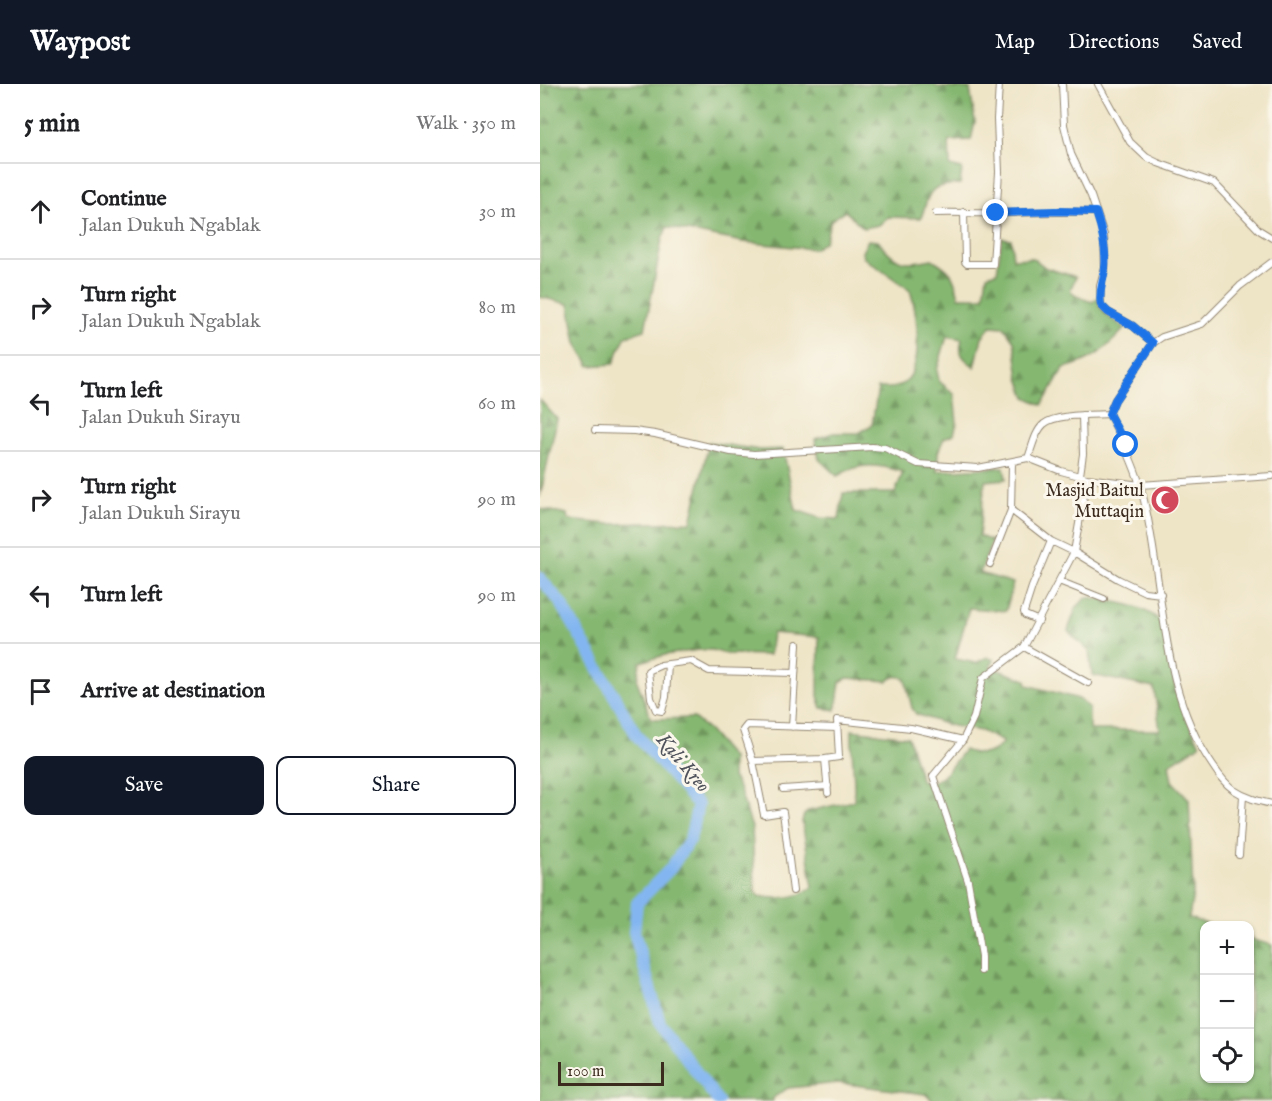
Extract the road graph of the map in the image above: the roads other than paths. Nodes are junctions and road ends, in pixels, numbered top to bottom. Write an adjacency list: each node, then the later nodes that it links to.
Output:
1 (999, 84): 7 (street)
2 (1062, 84): 5 (street)
3 (1098, 84): 8 (street)
4 (964, 212): 6 (street); 7 (street); 7 (street)
5 (1096, 212): 7 (street); 10 (street)
6 (936, 213)
7 (996, 213)
8 (1272, 238)
9 (1272, 262): 10 (street)
10 (1153, 343): 11 (street)
11 (1109, 414): 12 (street); 19 (street)
12 (1082, 415): 14 (street); 16 (street)
13 (594, 430): 15 (street)
14 (1028, 458): 15 (street); 16 (street)
15 (1012, 462): 20 (street)
16 (1080, 475): 18 (street)
17 (1272, 476): 19 (street)
18 (1088, 478): 19 (street); 22 (street)
19 (1140, 485): 25 (street)
20 (1011, 510): 21 (street); 23 (street)
21 (1051, 541): 22 (street); 27 (street)
22 (1074, 552): 24 (street); 25 (street)
23 (990, 564)
24 (1059, 581): 26 (street); 27 (street)
25 (1161, 594): 39 (street)
26 (1104, 599)
27 (1039, 621): 29 (street)
28 (797, 644): 31 (street)
29 (1024, 647): 32 (street); 35 (street)
30 (668, 664): 30 (street); 31 (street)
31 (795, 673): 33 (street)
32 (1088, 683)
33 (792, 727): 34 (street); 37 (street)
34 (837, 728): 35 (street); 36 (street)
35 (963, 740): 43 (street)
36 (825, 759): 37 (street); 38 (street)
37 (753, 761): 42 (street)
38 (783, 789)
39 (1244, 796): 40 (street); 41 (street)
40 (1272, 804)
41 (1239, 855)
42 (793, 891)
43 (981, 970)

